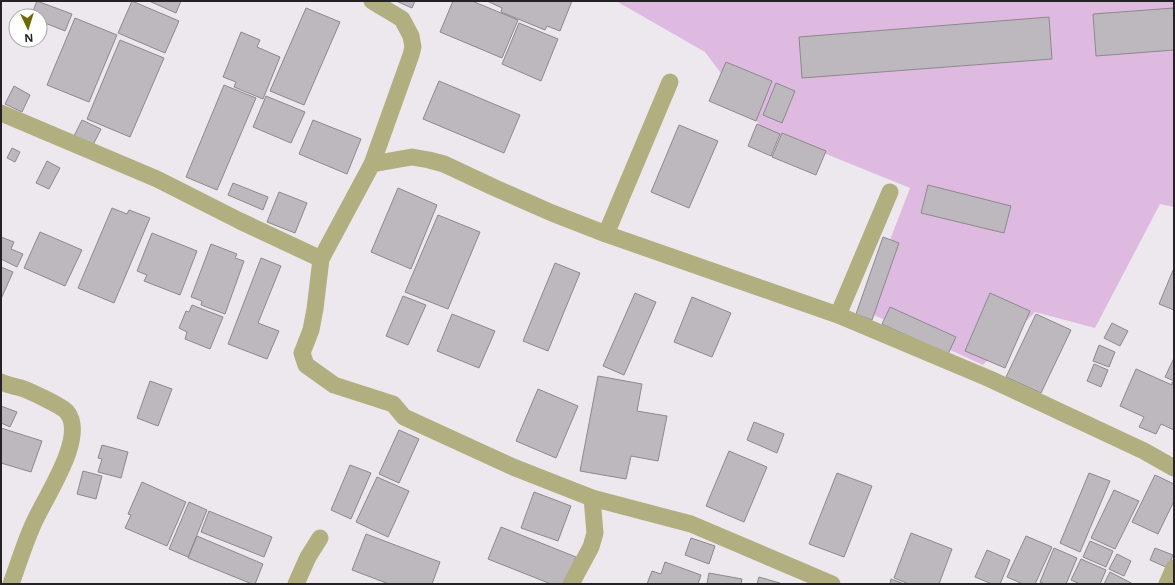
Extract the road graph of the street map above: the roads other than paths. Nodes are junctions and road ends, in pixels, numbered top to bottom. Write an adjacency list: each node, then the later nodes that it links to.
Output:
1 (372, 1): 4 (street)
2 (670, 82): 6 (street)
3 (1, 113): 7 (street)
4 (372, 164): 6 (street); 7 (street)
5 (890, 192): 8 (street)
6 (606, 234): 8 (street)
7 (321, 259): 11 (street)
8 (838, 315): 10 (street)
9 (1, 382): 14 (street)
10 (1174, 468)
11 (592, 498): 16 (street); 17 (street)
12 (320, 538): 15 (street)
13 (1174, 568): 18 (street)
14 (11, 584)
15 (296, 584)
16 (571, 584)
17 (832, 584)
18 (1167, 584)

